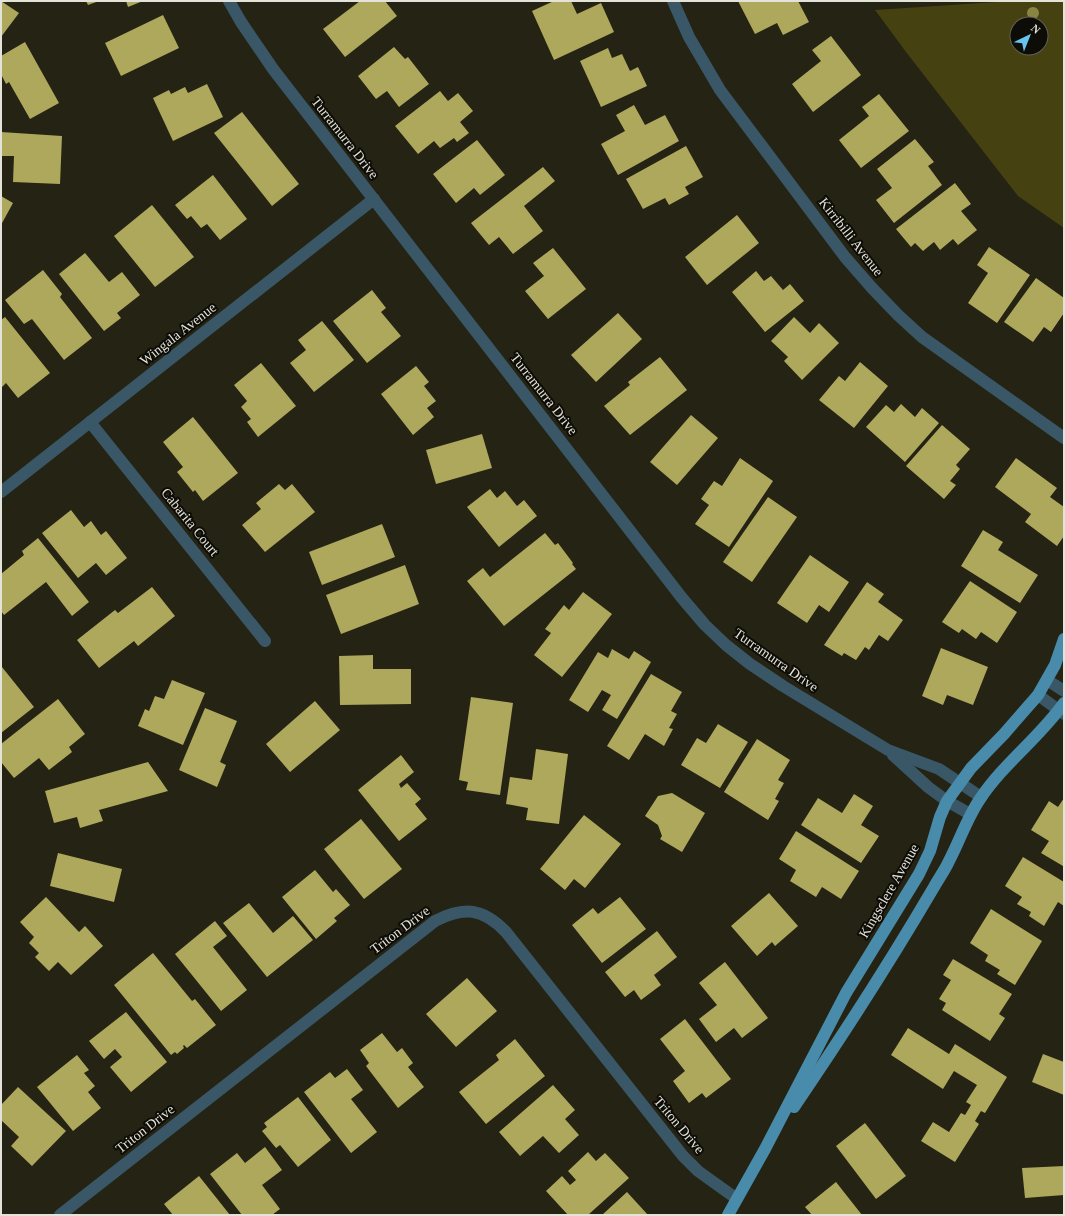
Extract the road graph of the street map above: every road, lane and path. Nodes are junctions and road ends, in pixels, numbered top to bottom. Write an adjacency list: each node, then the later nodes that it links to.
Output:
1 (229, 1): 3 (street, Turramurra Drive)
2 (673, 1): 5 (street, Kirribilli Avenue)
3 (374, 199): 4 (street, Wingala Avenue); 13 (street, Turramurra Drive)
4 (90, 422): 6 (street, Wingala Avenue); 8 (street, Cabarita Court)
5 (1064, 438)
6 (1, 492)
7 (1064, 639): 9 (main road, Kingsclere Avenue)
8 (265, 641)
9 (1047, 680): 10 (street); 11 (main road, Kingsclere Avenue)
10 (1064, 691)
11 (1038, 695): 12 (street); 14 (main road, Kingsclere Avenue)
12 (1062, 709): 15 (main road, Kingsclere Avenue)
13 (888, 750): 14 (street, Turramurra Drive); 16 (street, Turramurra Drive)
14 (960, 783): 15 (street, Turramurra Drive); 16 (main road, Kingsclere Avenue)
15 (981, 797): 17 (main road, Kingsclere Avenue)
16 (947, 801): 17 (street, Turramurra Drive); 18 (main road, Kingsclere Avenue)
17 (970, 814): 18 (main road, Kingsclere Avenue)
18 (765, 1149): 19 (main road, Kingsclere Avenue)
19 (737, 1198): 20 (street, Triton Drive); 21 (main road, Kingsclere Avenue)
20 (60, 1215)
21 (728, 1215)

